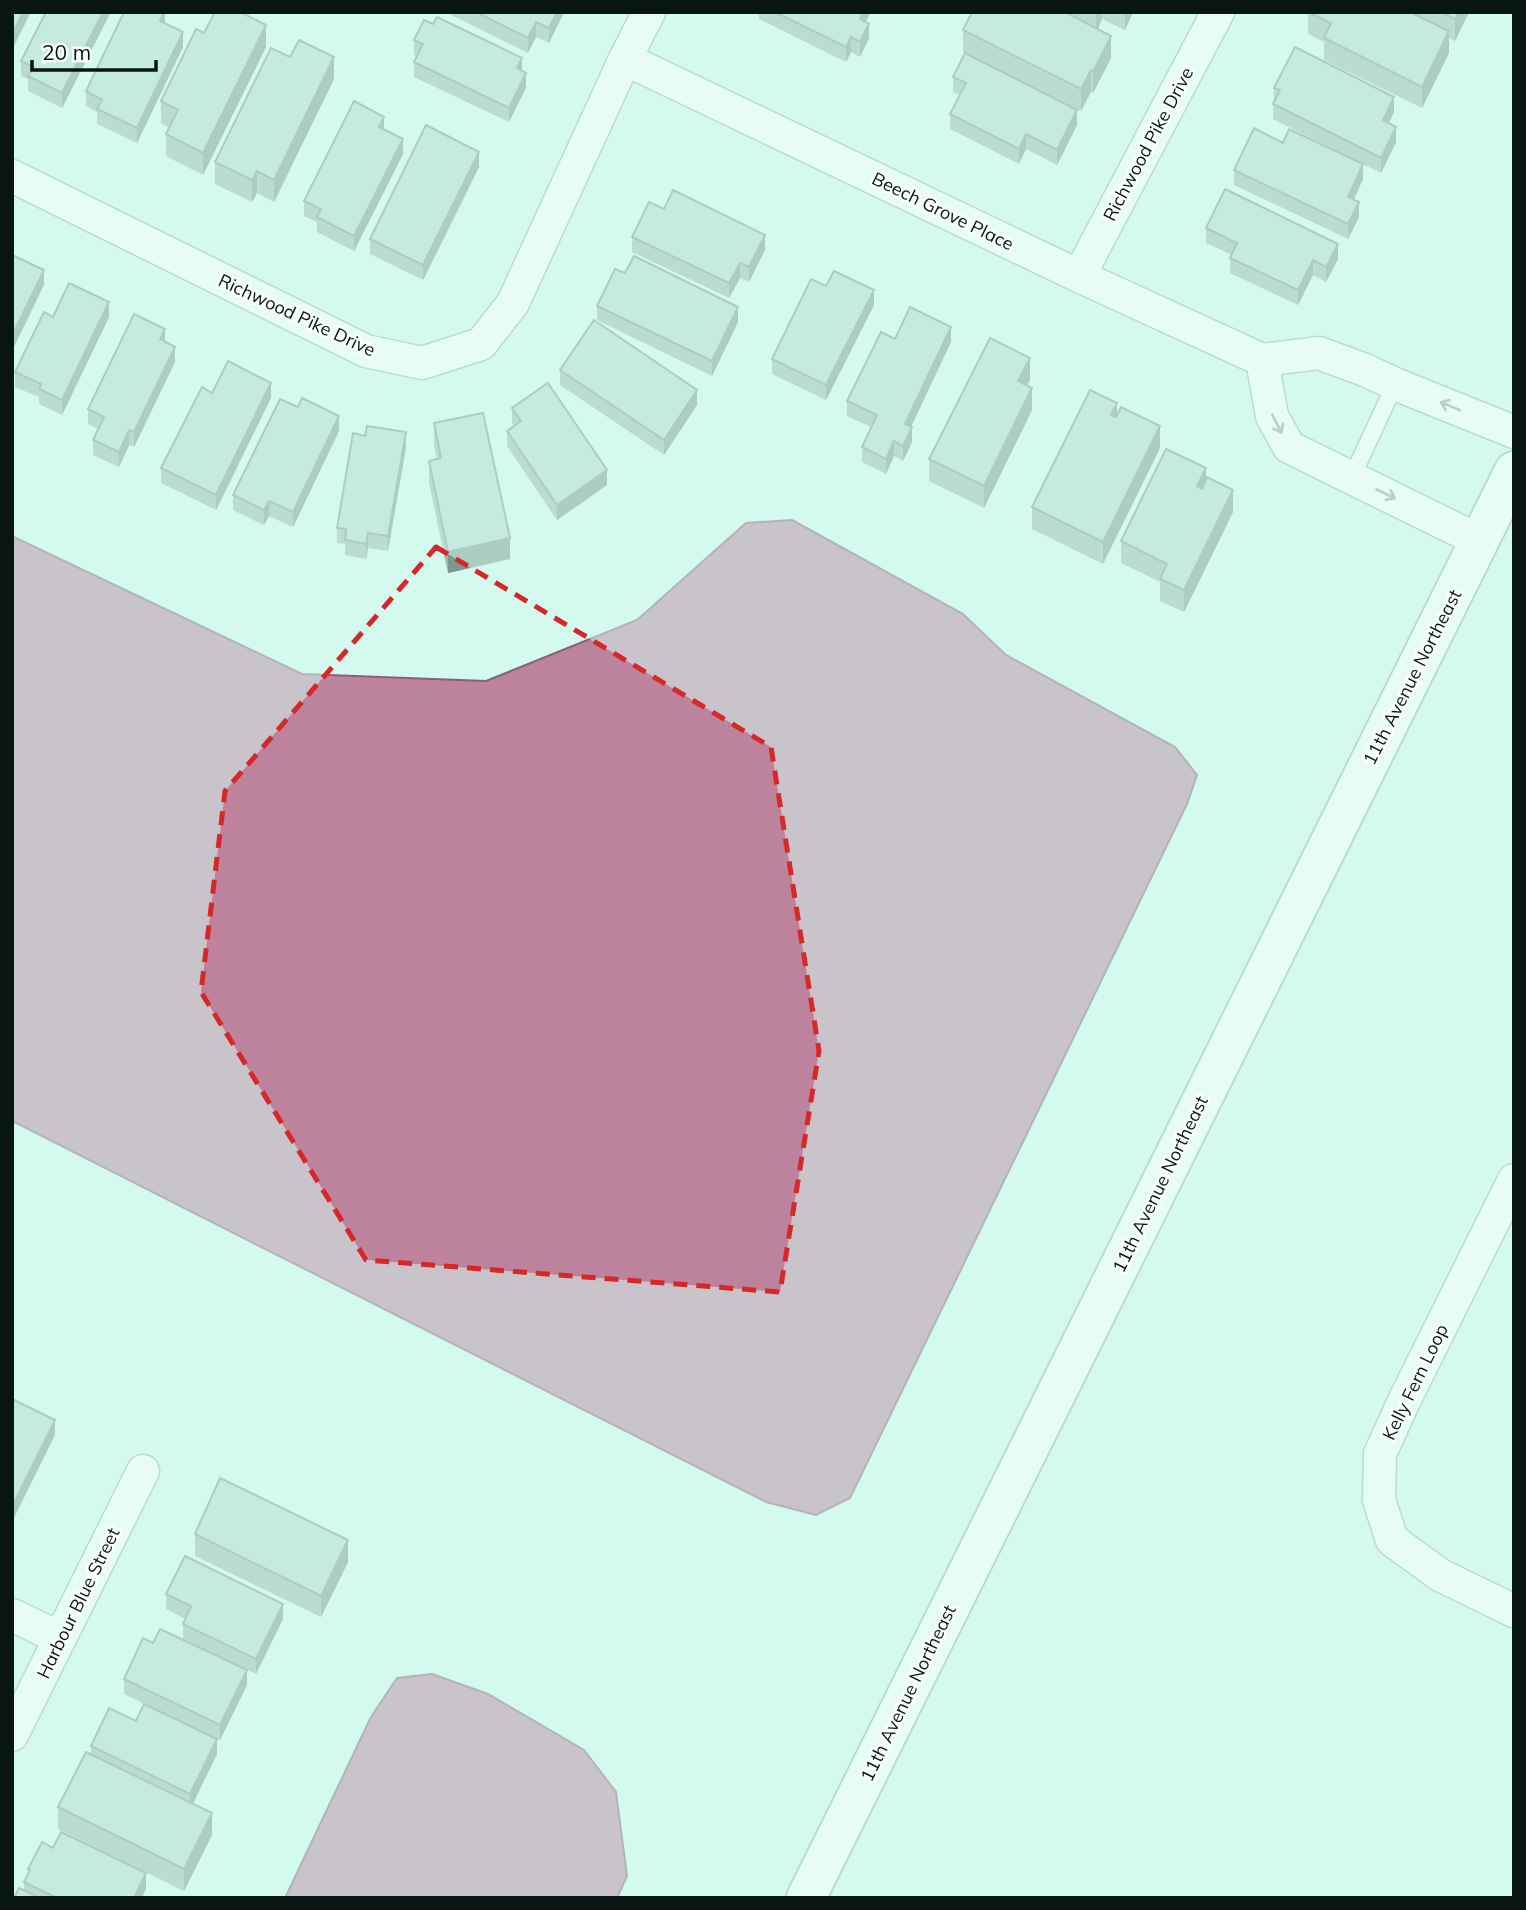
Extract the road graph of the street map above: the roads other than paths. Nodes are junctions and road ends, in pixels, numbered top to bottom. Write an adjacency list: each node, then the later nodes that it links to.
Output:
1 (649, 12): 3 (street, Richwood Pike Drive)
2 (1218, 12): 5 (street, Richwood Pike Drive)
3 (625, 59): 4 (street, Richwood Pike Drive); 5 (street, Beech Grove Place)
4 (12, 176)
5 (1079, 276): 6 (street, Beech Grove Place)
6 (1262, 359): 7 (street); 9 (street, one-way to 9)
7 (1395, 384): 8 (street, one-way to 7); 9 (lane)
8 (1514, 432)
9 (1352, 477): 11 (street, one-way to 11)
10 (1510, 487): 11 (street, 11th Avenue Northeast)
11 (1480, 541): 18 (street, 11th Avenue Northeast)
12 (1514, 1180): 14 (street, Kelly Fern Loop)
13 (143, 1471): 16 (street, Harbour Blue Street)
14 (1514, 1611)
15 (12, 1615): 16 (street)
16 (60, 1638): 17 (street, Harbour Blue Street)
17 (12, 1735)
18 (806, 1898)

